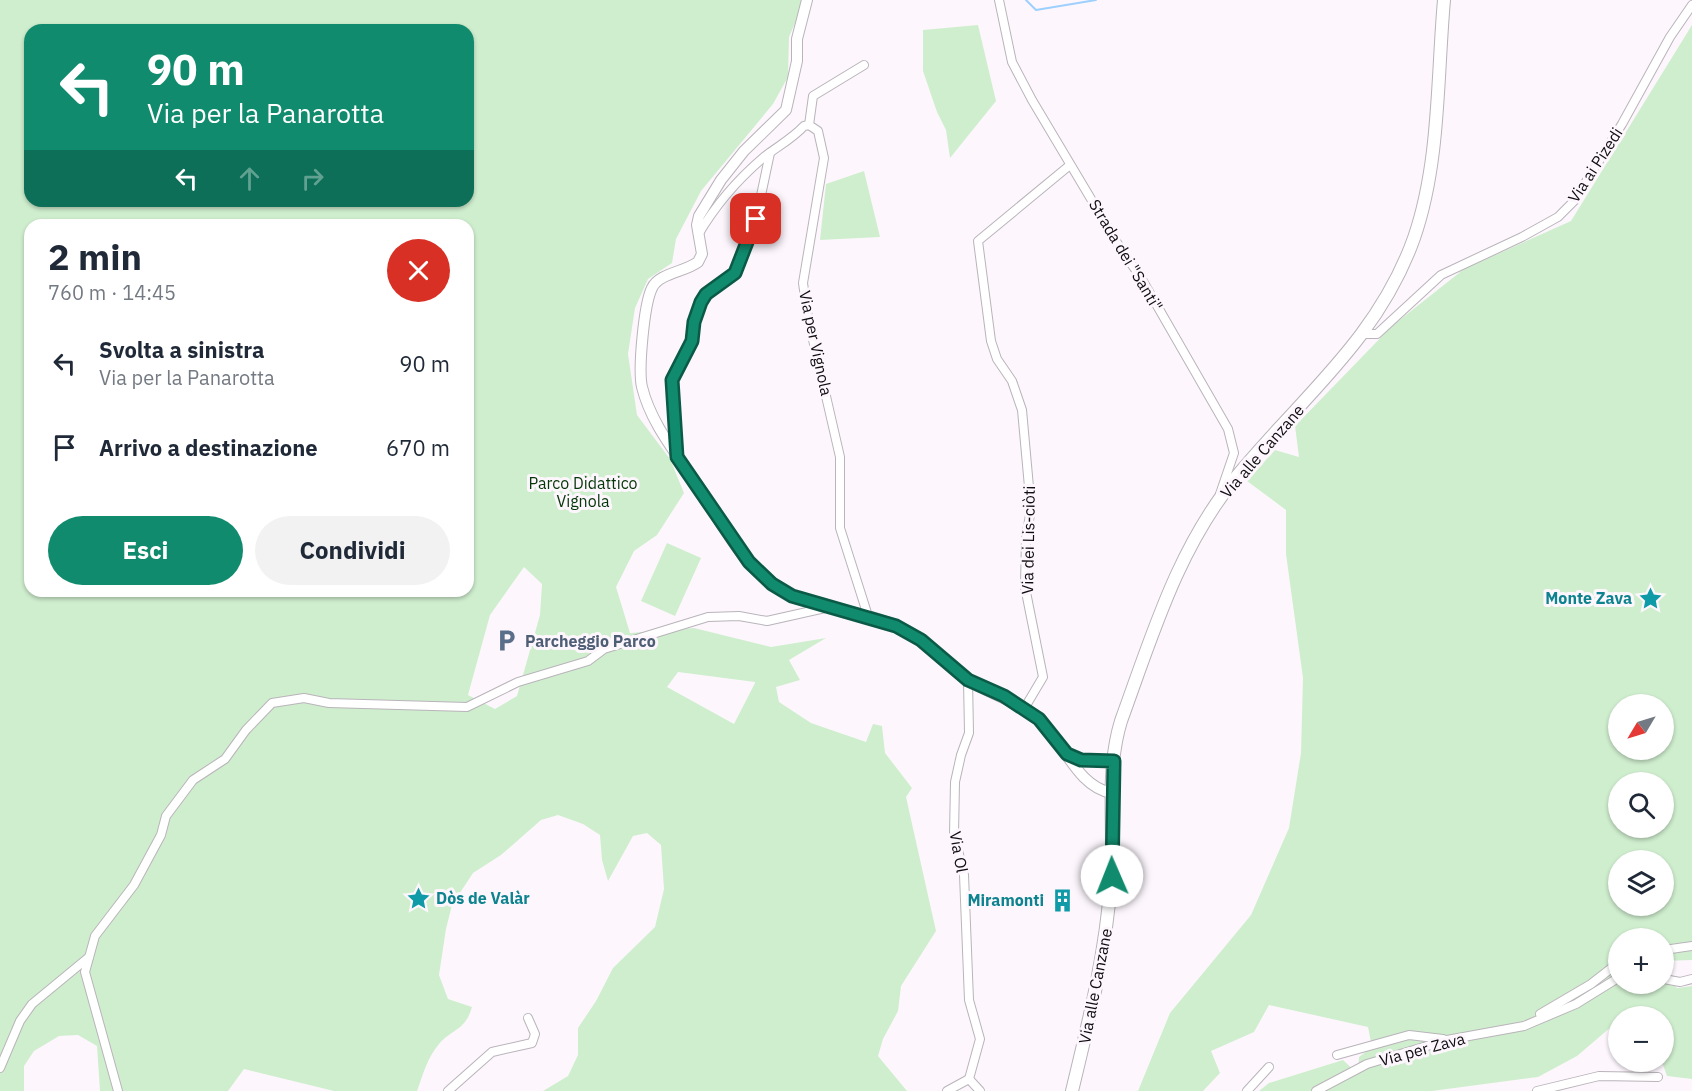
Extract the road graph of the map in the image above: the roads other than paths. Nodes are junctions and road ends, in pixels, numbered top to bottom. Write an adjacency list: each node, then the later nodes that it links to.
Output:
1 (807, 0): 9 (street)
2 (999, 0): 8 (street, Strada dei "Santi")
3 (1444, 0): 10 (main road, Via alle Canzane)
4 (1692, 5): 10 (street, Via ai Pizedi)
5 (864, 65): 6 (street)
6 (809, 125): 7 (street); 14 (street, Via per Vignola)
7 (770, 153): 9 (street); 11 (street)
8 (1070, 165): 12 (street, Strada dei "Santi"); 16 (street, Via dei Lis-ciòti)
9 (698, 235): 11 (street)
10 (1364, 334): 12 (main road, Via alle Canzane)
11 (677, 457): 13 (street)
12 (1213, 511): 18 (main road, Via alle Canzane)
13 (831, 606): 14 (street); 22 (street)
14 (868, 616): 15 (street)
15 (968, 680): 16 (street); 34 (street, Via Ol)
16 (1024, 709): 17 (street)
17 (1067, 754): 18 (street); 19 (street)
18 (1114, 761): 19 (main road, Via alle Canzane)
19 (1112, 793): 39 (main road, Via alle Canzane)
20 (1692, 946): 21 (street)
21 (1674, 949)
22 (90, 957): 32 (street); 35 (street)
23 (1608, 971): 28 (street)
24 (1692, 979): 25 (street)
25 (1674, 981)
26 (1608, 984): 28 (street)
27 (528, 1018): 36 (street)
28 (1533, 1021): 29 (street, Via per Zava)
29 (1447, 1040): 30 (street); 41 (street, Via per Zava)
30 (1337, 1055)
31 (1269, 1067): 40 (street)
32 (0, 1068)
33 (1658, 1077): 42 (street)
34 (969, 1078): 37 (street); 38 (street)
35 (118, 1091)
36 (448, 1091)
37 (947, 1091)
38 (980, 1091)
39 (1072, 1091)
40 (1247, 1091)
41 (1316, 1091)
42 (1537, 1091)

